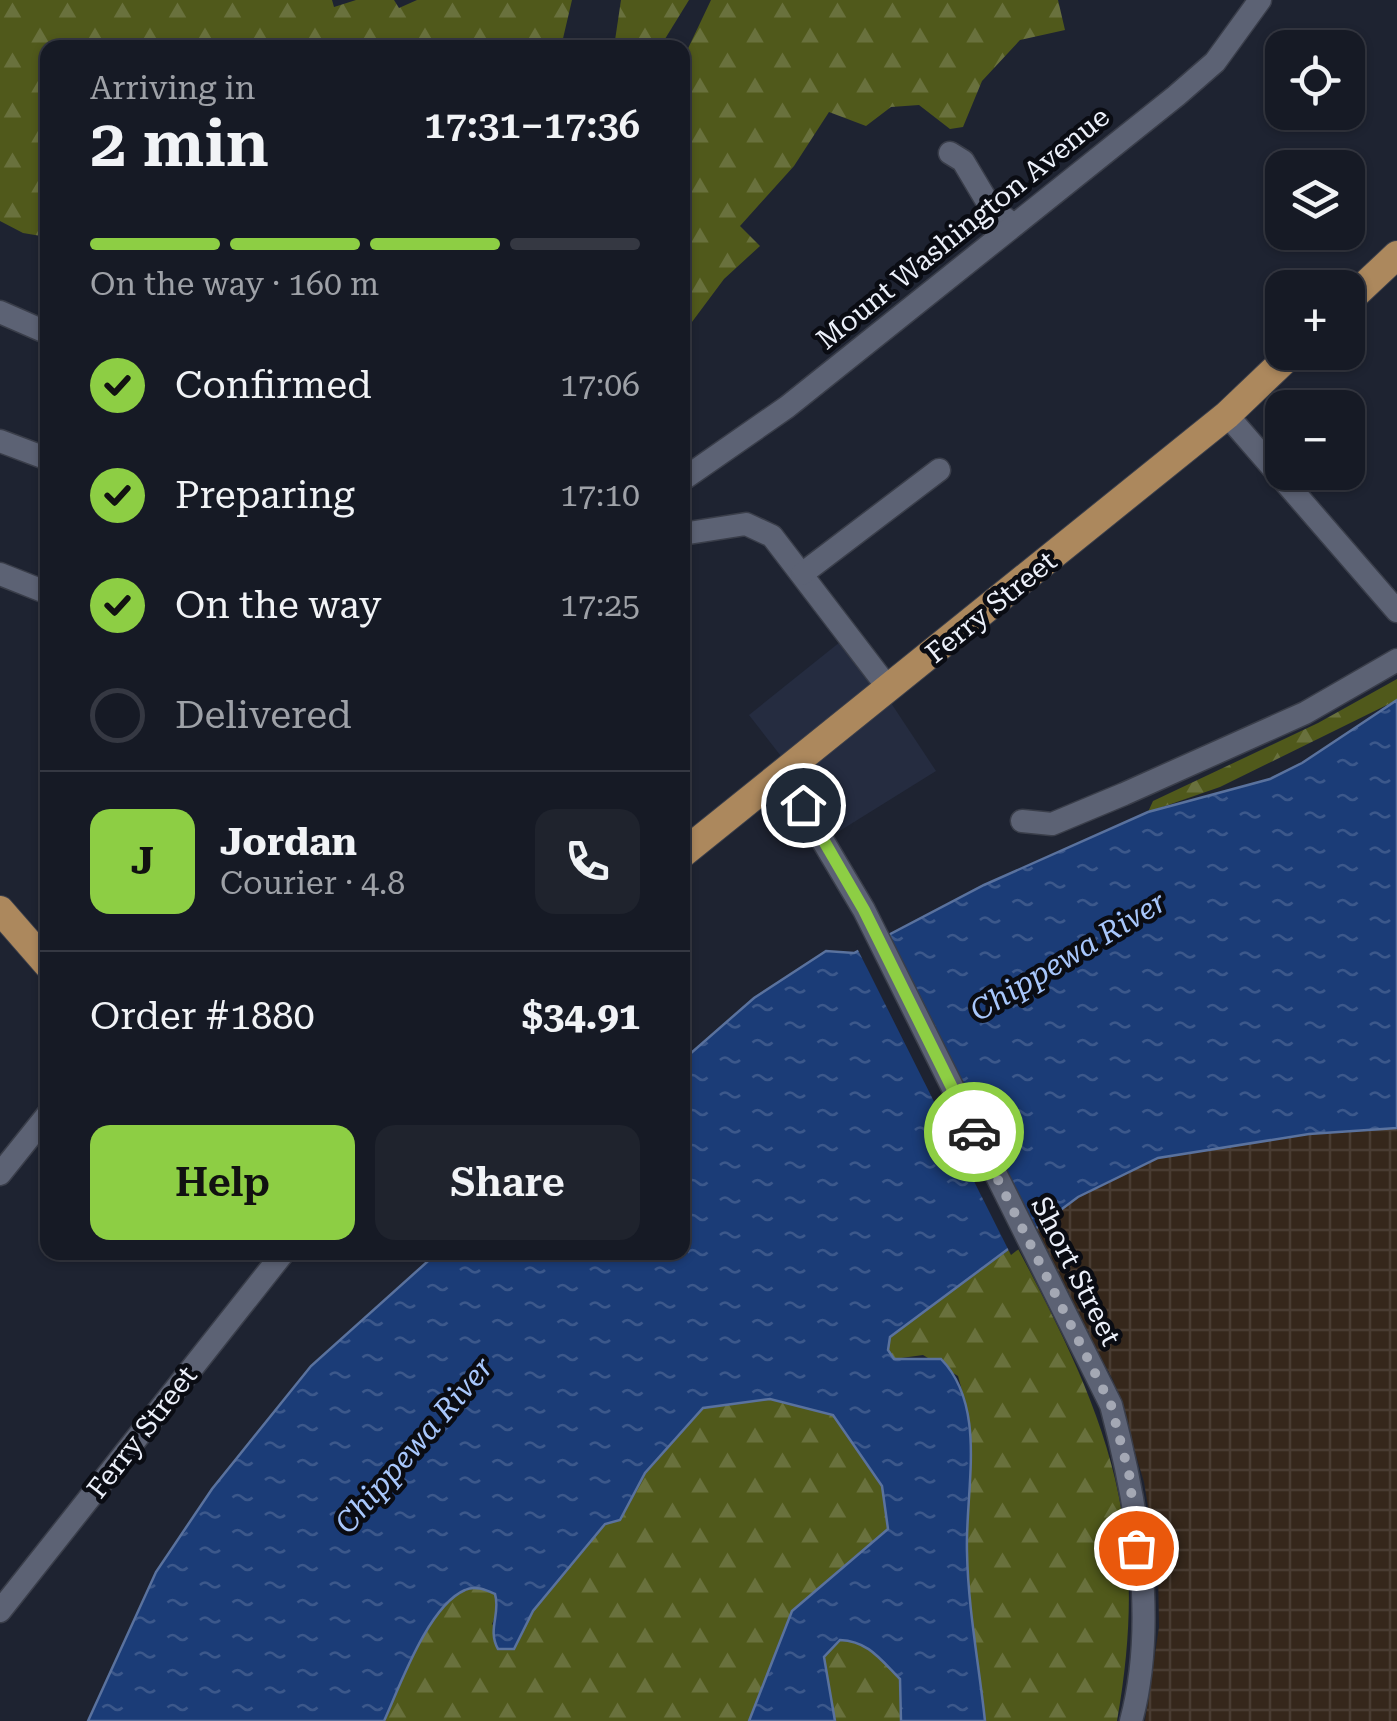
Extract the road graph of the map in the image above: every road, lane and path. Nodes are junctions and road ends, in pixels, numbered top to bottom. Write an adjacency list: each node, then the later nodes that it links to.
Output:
1 (1260, 0): 3 (street, Mount Washington Avenue)
2 (950, 153): 3 (street)
3 (1014, 225): 13 (street, Mount Washington Avenue)
4 (1397, 255): 5 (main road)
5 (1365, 286)
6 (0, 312): 7 (street)
7 (40, 330)
8 (1274, 370): 9 (main road, Ferry Street)
9 (1227, 414): 18 (street); 20 (main road, Ferry Street)
10 (0, 441): 11 (street)
11 (40, 456)
12 (939, 470): 16 (street)
13 (690, 474)
14 (690, 533): 16 (street)
15 (0, 574): 17 (street)
16 (802, 574): 20 (street)
17 (40, 591)
18 (1397, 611)
19 (1397, 660): 22 (street)
20 (889, 689): 21 (main road, Ferry Street)
21 (783, 774): 23 (main road, Ferry Street); 30 (street, Short Street)
22 (1022, 820)
23 (690, 848)
24 (0, 910): 25 (main road)
25 (40, 956)
26 (40, 1124): 27 (street)
27 (0, 1174)
28 (278, 1260): 29 (street, Ferry Street)
29 (0, 1611)
30 (1131, 1721)

